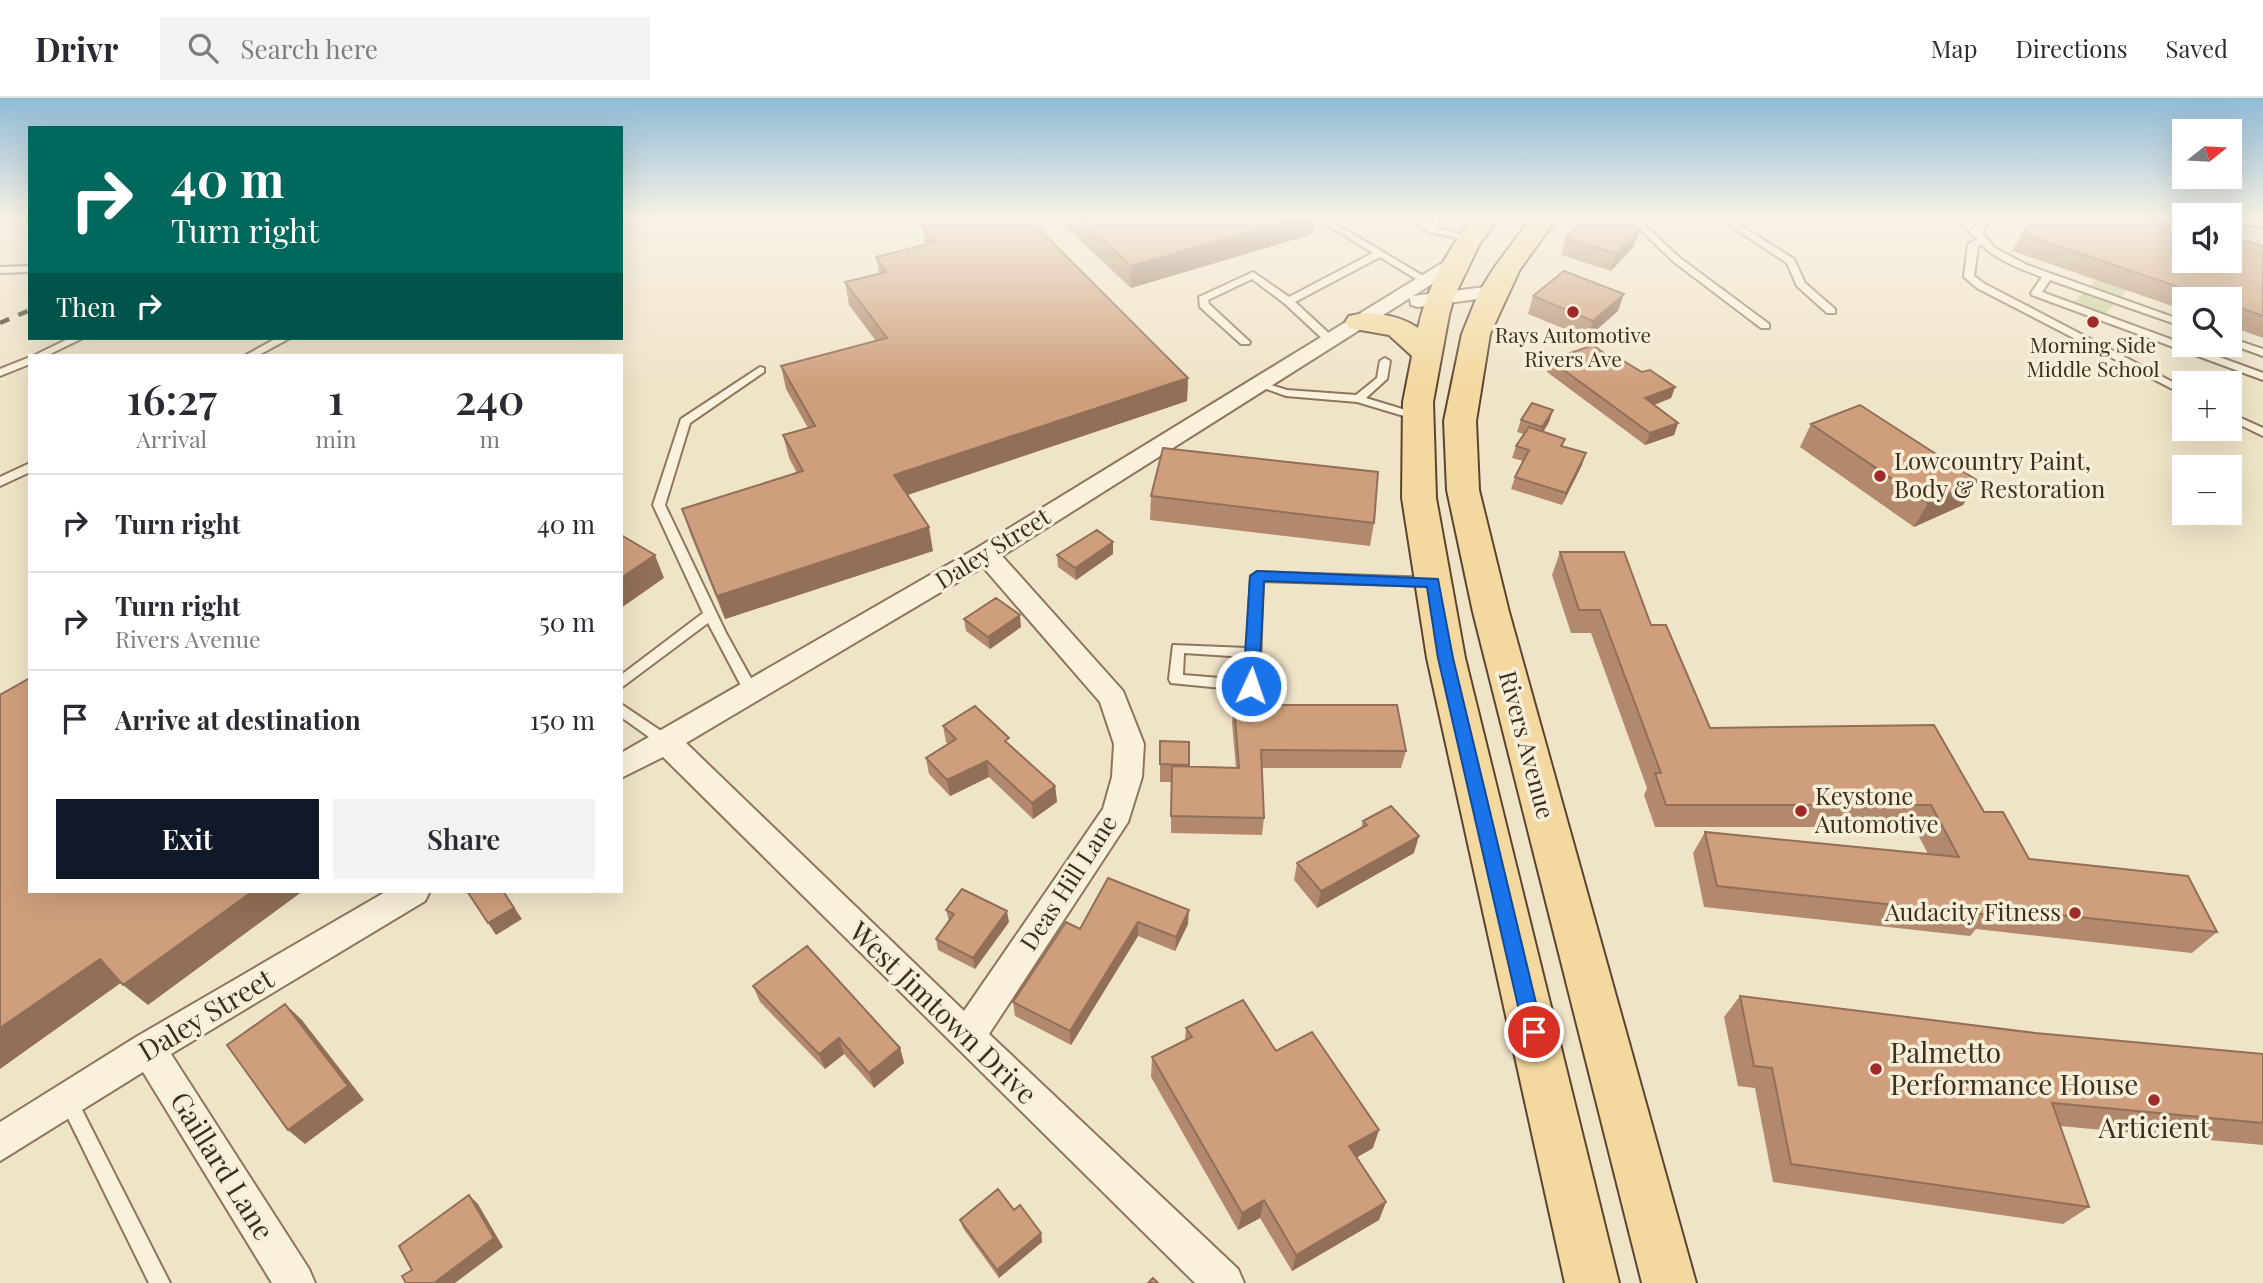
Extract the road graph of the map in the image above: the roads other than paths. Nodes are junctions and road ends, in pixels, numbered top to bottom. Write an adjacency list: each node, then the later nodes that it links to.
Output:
1 (1342, 273): 12 (lane)
2 (1408, 273): 10 (lane)
3 (1445, 273): 10 (main road)
4 (1506, 273): 11 (main road, Rivers Avenue)
5 (1695, 273): 16 (lane)
6 (1796, 273): 13 (lane)
7 (1969, 273): 32 (lane)
8 (2044, 273): 9 (lane)
9 (2048, 275): 14 (lane); 30 (lane)
10 (1432, 289): 11 (street, Daley Street); 15 (street, Daley Street); 25 (main road)
11 (1493, 292): 57 (main road, Rivers Avenue)
12 (1288, 301): 19 (lane); 20 (lane)
13 (1831, 311)
14 (2172, 320)
15 (1359, 322): 19 (street, Daley Street); 25 (main road)
16 (1765, 326)
17 (74, 340): 23 (lane)
18 (281, 340): 24 (lane)
19 (1330, 340): 31 (street, Daley Street)
20 (1245, 342)
21 (2242, 345): 22 (lane)
22 (2263, 353)
23 (42, 354)
24 (253, 354)
25 (1427, 356): 34 (main road)
26 (28, 361): 29 (lane)
27 (1385, 361): 33 (lane)
28 (760, 370): 41 (lane)
29 (0, 373)
30 (2263, 377)
31 (1258, 384): 33 (lane); 39 (street, Daley Street)
32 (2172, 386)
33 (1358, 399): 34 (lane)
34 (1418, 417): 40 (main road)
35 (2242, 422): 36 (lane)
36 (2263, 433)
37 (28, 468): 38 (lane)
38 (0, 482)
39 (986, 554): 44 (street, Daley Street); 49 (street, Deas Hill Lane)
40 (1433, 582): 42 (lane); 56 (main road)
41 (710, 614): 43 (lane); 44 (lane)
42 (1253, 653): 42 (lane)
43 (623, 681)
44 (751, 691): 46 (street, Daley Street)
45 (623, 710): 46 (lane)
46 (665, 741): 47 (street, Daley Street); 49 (street, West Jimtown Drive)
47 (623, 766)
48 (411, 893): 50 (street, Daley Street)
49 (967, 1037): 55 (street, West Jimtown Drive)
50 (148, 1049): 51 (street, Daley Street); 54 (street, Gaillard Lane)
51 (68, 1100): 52 (street, Daley Street); 53 (lane)
52 (0, 1143)
53 (160, 1283)
54 (295, 1283)
55 (1224, 1283)
56 (1592, 1283)
57 (1669, 1283)

